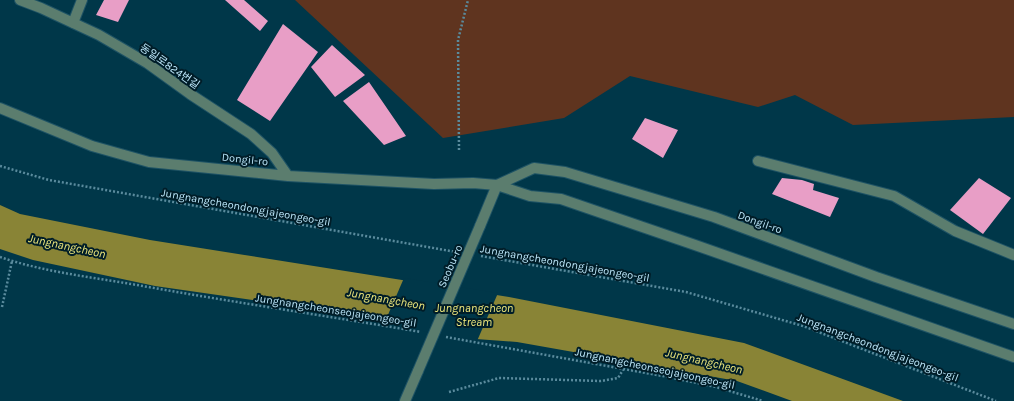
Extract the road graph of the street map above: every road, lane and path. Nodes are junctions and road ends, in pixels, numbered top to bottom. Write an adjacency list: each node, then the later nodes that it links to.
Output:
1 (20, 0): 4 (street, 동일로824번길)
2 (82, 0): 5 (street)
3 (468, 0): 7 (path)
4 (42, 4): 5 (street, 동일로824번길)
5 (73, 23): 10 (street, 동일로824번길)
6 (0, 108): 10 (street, Dongil-ro)
7 (460, 150)
8 (758, 162): 14 (street)
9 (0, 166): 12 (path, Jungnangcheondongjajeongeo-gil)
10 (288, 176): 11 (street, Dongil-ro)
11 (497, 185): 18 (street, Dongil-ro); 21 (street, Dongil-ro); 24 (street, Seobu-ro, bridge)
12 (458, 252)
13 (474, 255): 26 (path, Jungnangcheondongjajeongeo-gil)
14 (1014, 255)
15 (0, 257): 16 (path, Jungnangcheonseojajeongeo-gil)
16 (12, 261): 17 (path); 19 (path, Jungnangcheonseojajeongeo-gil)
17 (2, 307)
18 (1014, 324)
19 (422, 333)
20 (445, 337): 22 (path, Jungnangcheonseojajeongeo-gil)
21 (1014, 357)
22 (622, 370): 23 (path); 25 (path, Jungnangcheonseojajeongeo-gil)
23 (449, 392)
24 (405, 401)
25 (763, 401)
26 (996, 401)

